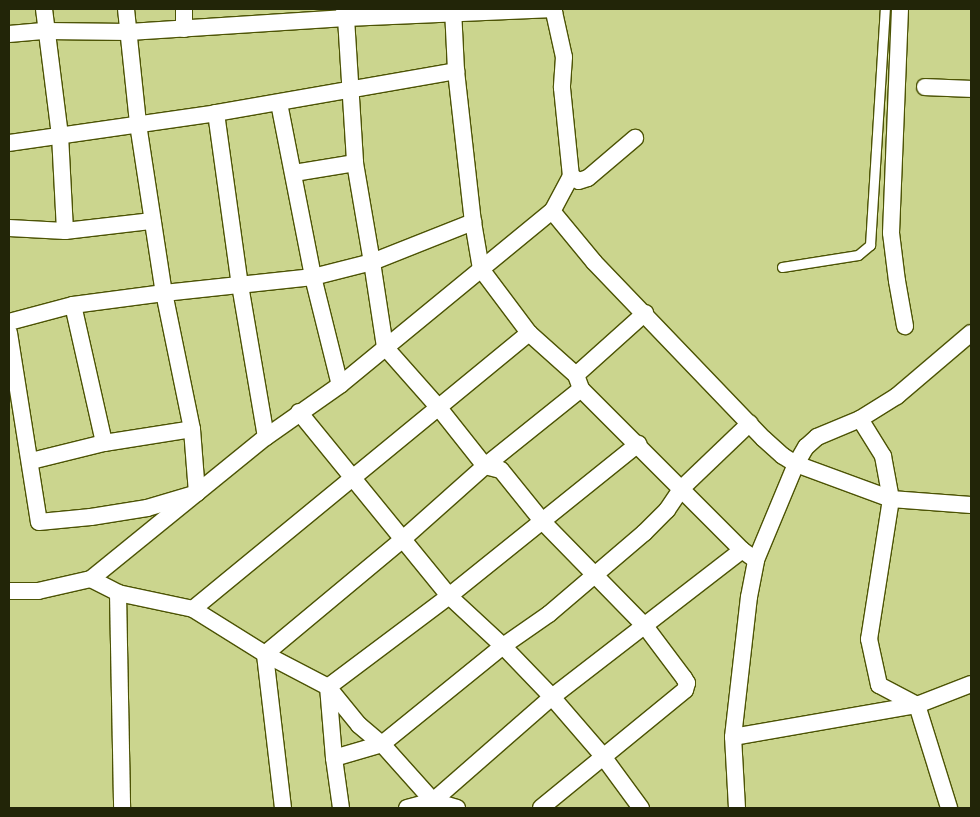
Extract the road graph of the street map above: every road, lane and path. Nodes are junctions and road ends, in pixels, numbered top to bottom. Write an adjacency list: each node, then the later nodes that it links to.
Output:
1 (44, 9): 9 (street)
2 (126, 9): 10 (street)
3 (184, 9): 8 (street)
4 (885, 9): 31 (lane)
5 (900, 9): 39 (street)
6 (454, 11): 7 (street); 12 (street); 24 (street)
7 (345, 13): 8 (street); 14 (street)
8 (184, 29): 10 (street)
9 (46, 31): 10 (street); 11 (street); 19 (street)
10 (129, 32): 18 (street)
11 (9, 34)
12 (456, 71): 14 (street); 27 (street)
13 (925, 87): 15 (street)
14 (349, 88): 16 (street); 22 (street)
15 (971, 89)
16 (279, 103): 17 (street); 23 (street)
17 (216, 113): 18 (street); 34 (street)
18 (138, 124): 19 (street); 26 (street)
19 (60, 135): 21 (street); 29 (street)
20 (635, 138): 24 (street)
21 (9, 142)
22 (355, 163): 23 (street); 30 (street)
23 (294, 173): 33 (street)
24 (571, 176): 25 (street)
25 (552, 211): 32 (street); 37 (street)
26 (152, 221): 29 (street); 35 (street)
27 (473, 222): 30 (street); 32 (street)
28 (9, 228): 29 (street)
29 (65, 231)
30 (372, 262): 33 (street); 43 (street)
31 (782, 267)
32 (481, 269): 41 (street); 43 (street)
33 (313, 277): 34 (street); 45 (street)
34 (240, 285): 35 (street); 51 (street)
35 (164, 293): 36 (street); 50 (street)
36 (73, 305): 38 (street); 52 (street)
37 (645, 313): 44 (street); 49 (street)
38 (9, 322)
39 (906, 326)
40 (9, 333): 54 (street)
41 (529, 333): 44 (street); 46 (street)
42 (971, 333): 48 (street)
43 (385, 347): 45 (street); 46 (street)
44 (579, 382): 53 (street); 56 (street)
45 (340, 384): 47 (street)
46 (439, 408): 56 (street); 57 (street)
47 (299, 412): 51 (street); 57 (street)
48 (860, 419): 55 (street); 60 (street)
49 (750, 423): 55 (street); 58 (street)
50 (192, 429): 52 (street); 59 (street)
51 (266, 437): 59 (street)
52 (104, 443): 54 (street)
53 (638, 444): 58 (street); 62 (street)
54 (31, 461): 59 (street)
55 (796, 464): 60 (street); 65 (street)
56 (484, 466): 62 (street); 63 (street)
57 (353, 477): 63 (street); 71 (street)
58 (681, 489): 64 (street); 66 (street)
59 (197, 493): 67 (street)
60 (891, 499): 61 (street); 78 (street)
61 (971, 505)
62 (542, 522): 66 (street); 70 (street)
63 (403, 539): 70 (street); 74 (street)
64 (742, 550): 65 (street); 72 (street)
65 (756, 560): 79 (street)
66 (596, 574): 72 (street); 73 (street)
67 (91, 579): 68 (street); 69 (street)
68 (9, 591)
69 (118, 593): 71 (street); 84 (street)
70 (449, 596): 73 (street); 76 (street)
71 (193, 609): 74 (street)
72 (645, 626): 77 (street); 81 (street)
73 (503, 646): 77 (street); 80 (street)
74 (265, 654): 76 (street); 85 (street)
75 (971, 681): 78 (street)
76 (328, 687): 80 (street); 82 (street)
77 (552, 697): 81 (street); 83 (street)
78 (917, 705): 79 (street); 92 (street)
79 (733, 737): 91 (street)
80 (382, 744): 82 (street); 83 (street)
81 (602, 755): 89 (street); 90 (street)
82 (334, 758): 86 (street)
83 (433, 801): 87 (street); 88 (street)
84 (122, 808)
85 (283, 808)
86 (341, 808)
87 (407, 808)
88 (457, 808)
89 (540, 808)
90 (641, 808)
91 (737, 808)
92 (949, 808)

